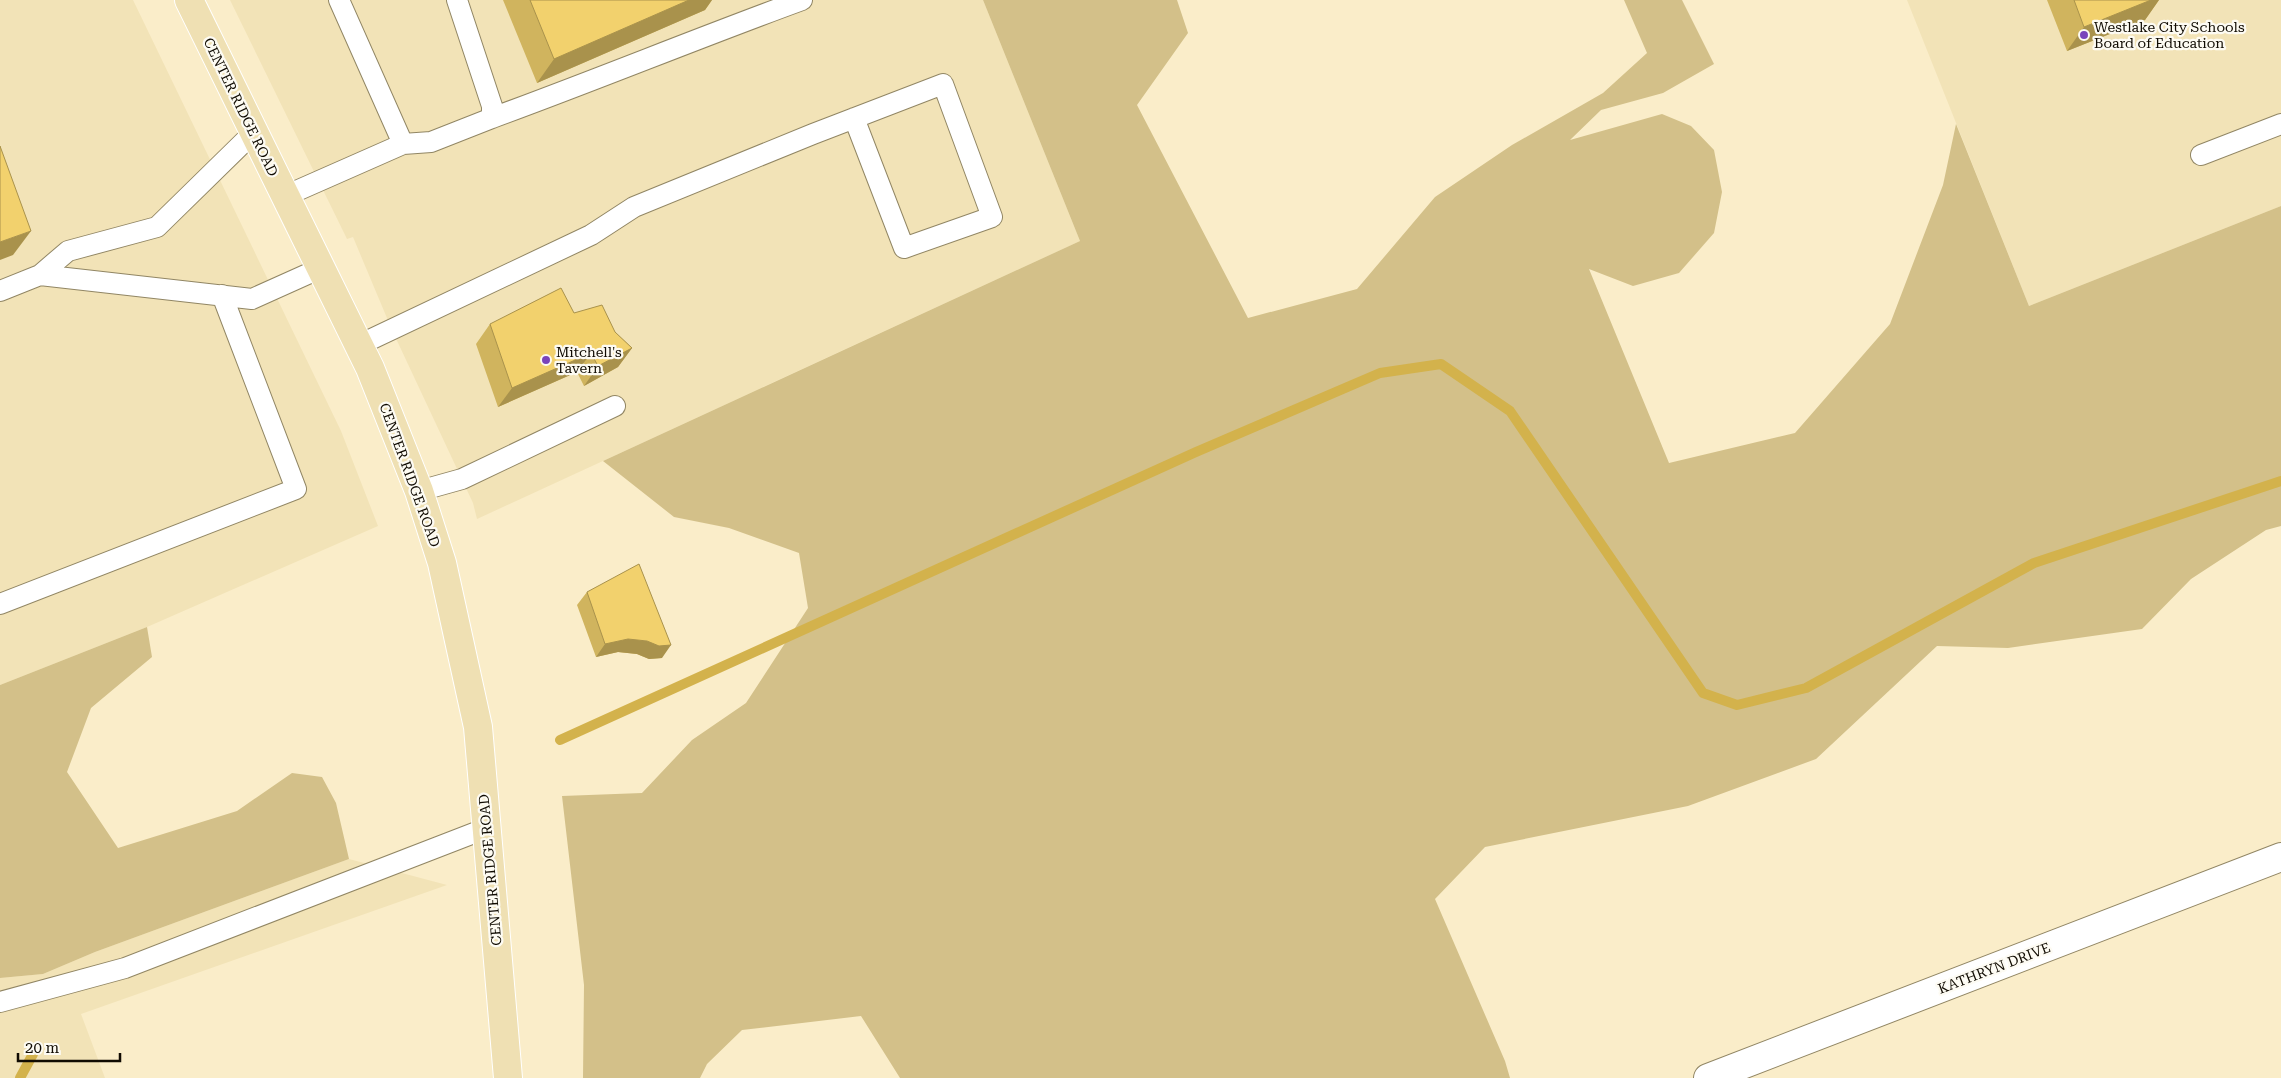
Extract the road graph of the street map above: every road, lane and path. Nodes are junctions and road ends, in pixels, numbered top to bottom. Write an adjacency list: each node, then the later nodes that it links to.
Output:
1 (189, 0): 8 (main road, CENTER RIDGE ROAD)
2 (340, 0): 9 (lane)
3 (457, 0): 5 (lane)
4 (802, 0): 5 (lane)
5 (492, 118): 9 (lane)
6 (854, 118): 6 (lane); 16 (lane)
7 (2281, 124): 10 (lane)
8 (254, 132): 11 (main road, CENTER RIDGE ROAD); 13 (lane)
9 (403, 144): 11 (lane)
10 (2201, 155)
11 (285, 196): 12 (main road, CENTER RIDGE ROAD)
12 (321, 268): 15 (lane); 16 (main road, CENTER RIDGE ROAD)
13 (40, 275): 14 (lane); 15 (lane)
14 (0, 291)
15 (222, 295): 19 (lane)
16 (358, 346): 18 (main road, CENTER RIDGE ROAD)
17 (615, 406): 18 (lane)
18 (419, 491): 20 (main road, CENTER RIDGE ROAD)
19 (0, 604)
20 (487, 828): 22 (lane); 23 (main road, CENTER RIDGE ROAD)
21 (2281, 857): 24 (street, KATHRYN DRIVE)
22 (0, 1002)
23 (508, 1078)
24 (1708, 1078)

